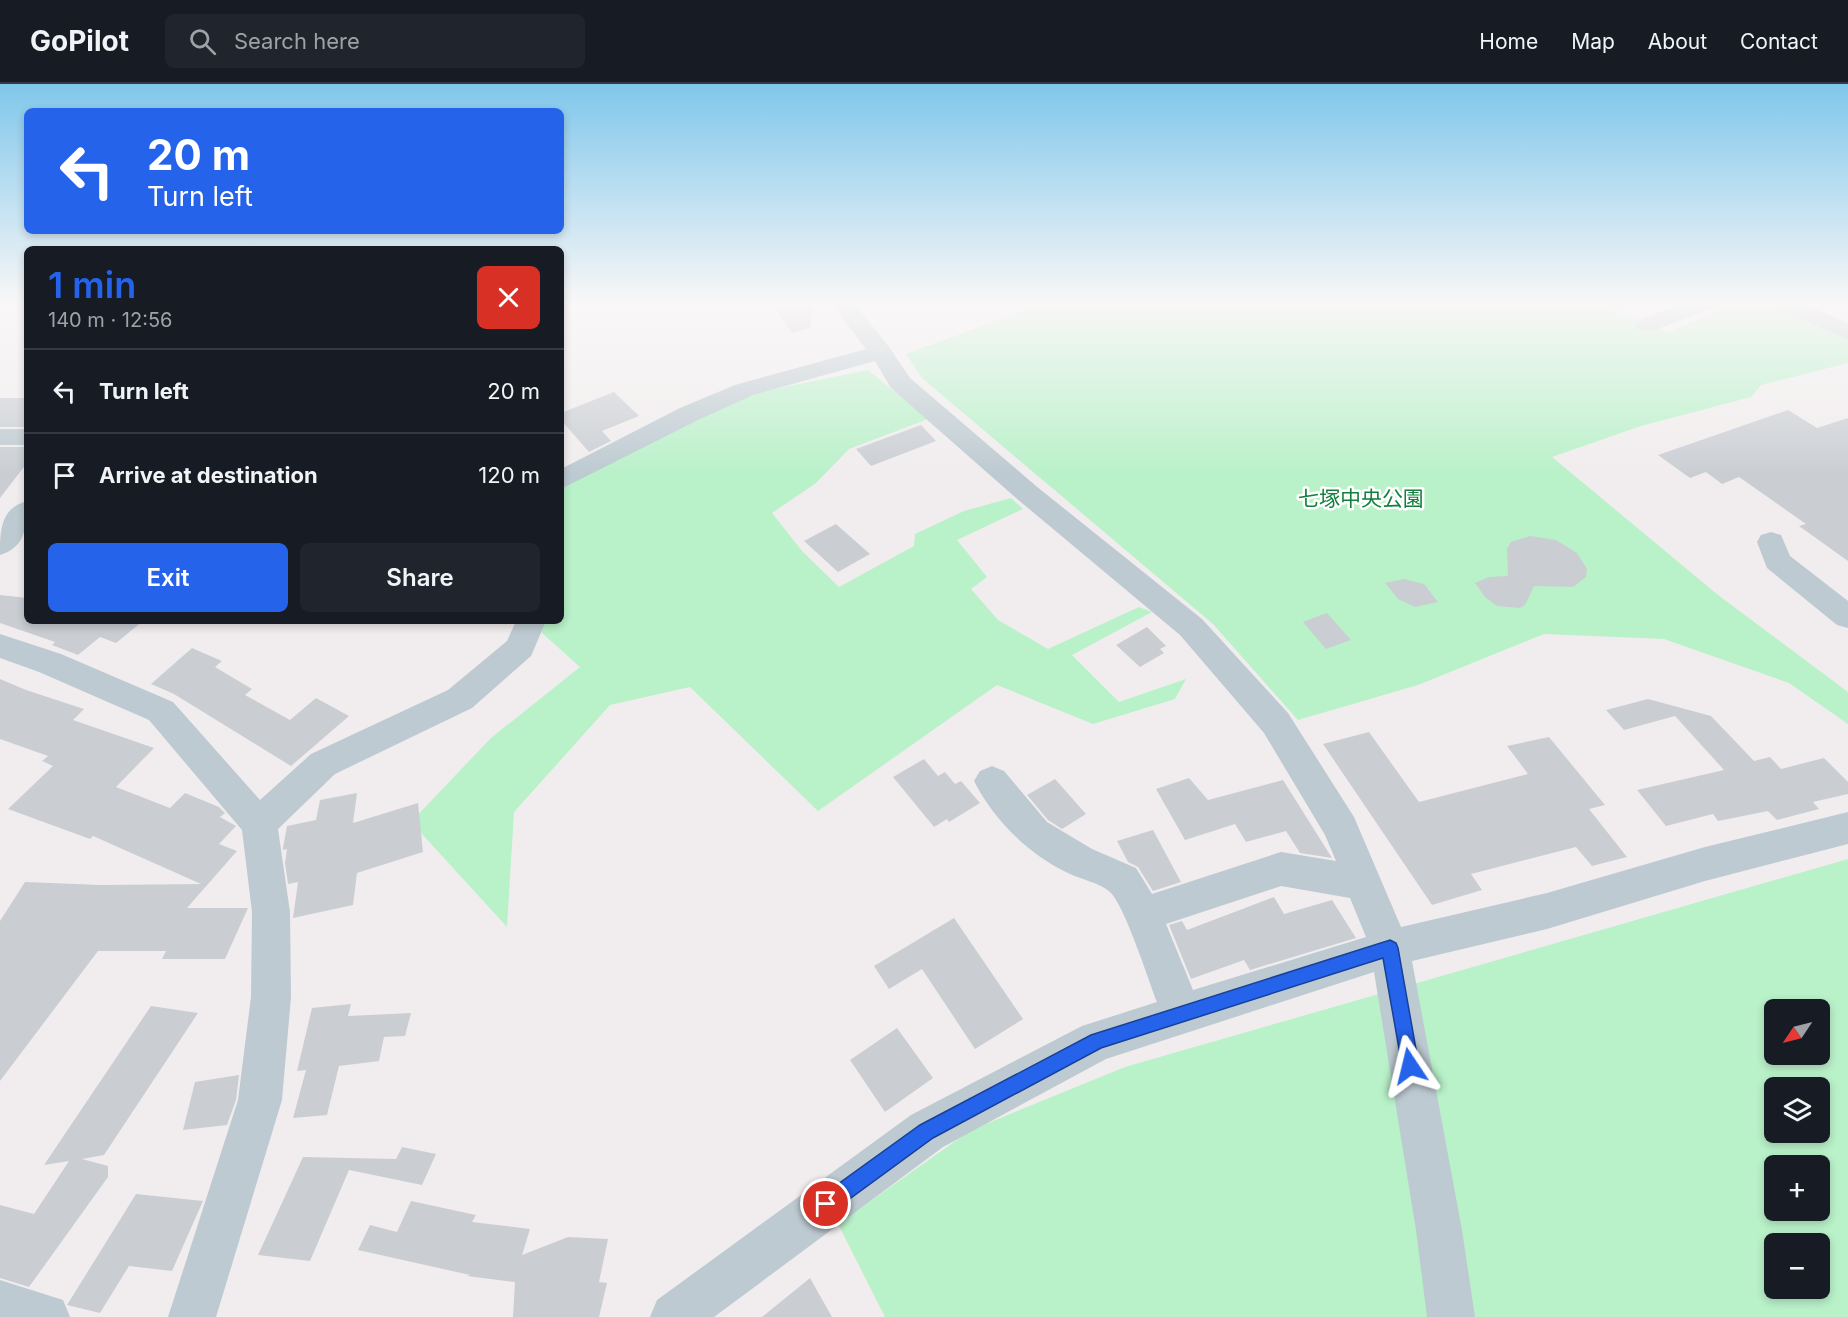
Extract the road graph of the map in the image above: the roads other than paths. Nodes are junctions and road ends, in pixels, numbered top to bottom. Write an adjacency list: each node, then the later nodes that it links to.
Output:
1 (855, 360): 5 (street)
2 (886, 360): 15 (street)
3 (24, 436): 4 (street)
4 (0, 437)
5 (564, 478)
6 (24, 514): 8 (street)
7 (1771, 542): 9 (street)
8 (0, 545)
9 (1848, 617)
10 (530, 624): 13 (street)
11 (0, 646): 13 (street)
12 (992, 781): 16 (street)
13 (259, 824): 21 (street)
14 (1848, 828): 17 (street)
15 (1364, 884): 16 (street); 17 (street)
16 (1143, 914): 18 (street)
17 (1390, 948): 18 (street); 23 (street)
18 (1182, 1013): 22 (street)
19 (0, 1304): 20 (street)
20 (46, 1317)
21 (192, 1317)
22 (674, 1317)
23 (1451, 1317)

